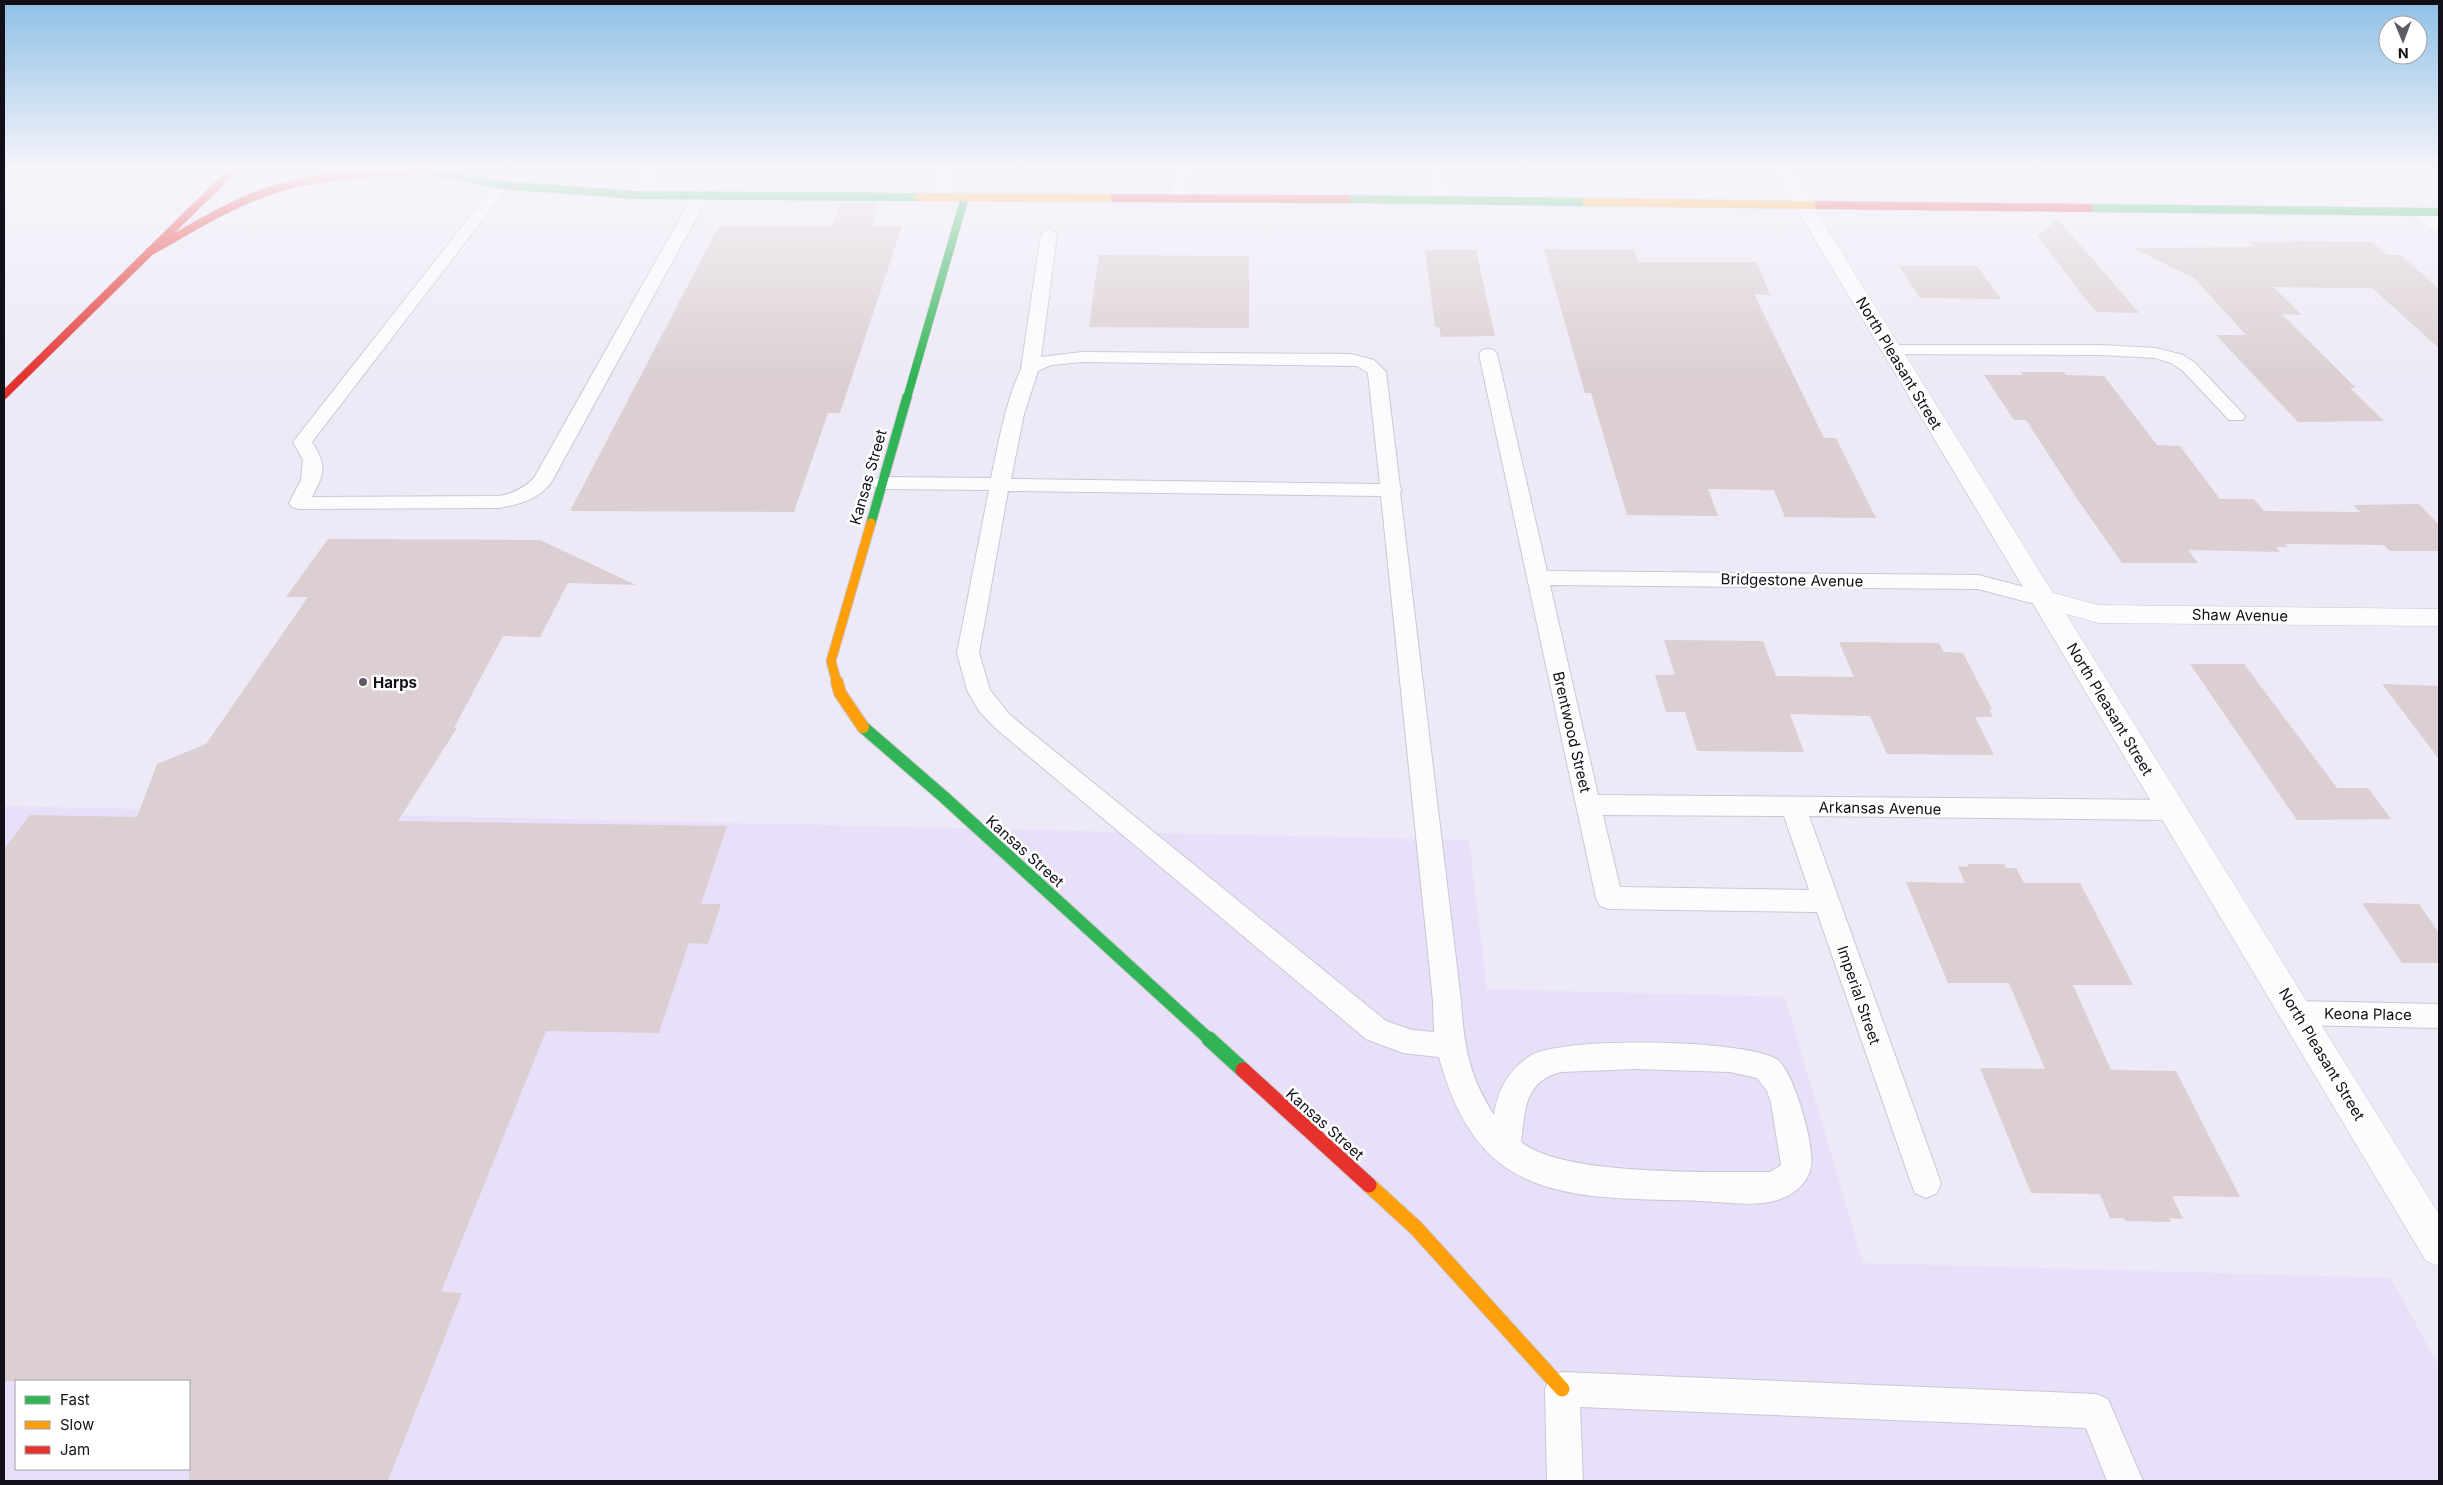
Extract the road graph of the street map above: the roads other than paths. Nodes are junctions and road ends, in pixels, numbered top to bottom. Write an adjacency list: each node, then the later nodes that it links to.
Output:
1 (163, 238): 8 (street)
2 (175, 238): 8 (street)
3 (461, 238): 4 (lane)
4 (677, 238)
5 (953, 238): 14 (street, Kansas Street)
6 (1048, 238): 11 (lane)
7 (1822, 238): 9 (street, North Pleasant Street)
8 (149, 252): 12 (street)
9 (1891, 350): 13 (lane); 18 (street, North Pleasant Street)
10 (1488, 354): 17 (lane, Brentwood Street)
11 (1030, 369): 15 (lane); 16 (lane)
12 (4, 395)
13 (2236, 416)
14 (882, 483): 15 (lane); 30 (street, Kansas Street)
15 (1000, 485): 16 (lane); 26 (lane)
16 (1392, 490): 26 (lane)
17 (1538, 578): 18 (lane, Bridgestone Avenue); 20 (lane, Brentwood Street)
18 (2043, 599): 19 (street, Shaw Avenue); 22 (street, North Pleasant Street)
19 (2439, 617)
20 (1588, 804): 21 (lane, Arkansas Avenue); 23 (lane, Brentwood Street)
21 (1793, 807): 22 (lane, Arkansas Avenue); 23 (lane, Imperial Street)
22 (2171, 810): 24 (street, North Pleasant Street)
23 (1826, 901): 28 (lane, Imperial Street)
24 (2297, 1013): 25 (lane, Keona Place); 29 (street, North Pleasant Street)
25 (2439, 1016)
26 (1450, 1044): 27 (lane)
27 (1505, 1149): 27 (lane)
28 (1926, 1182)
29 (2439, 1248)
30 (1562, 1389): 31 (lane); 32 (lane)
31 (1565, 1481)
32 (2125, 1481)

